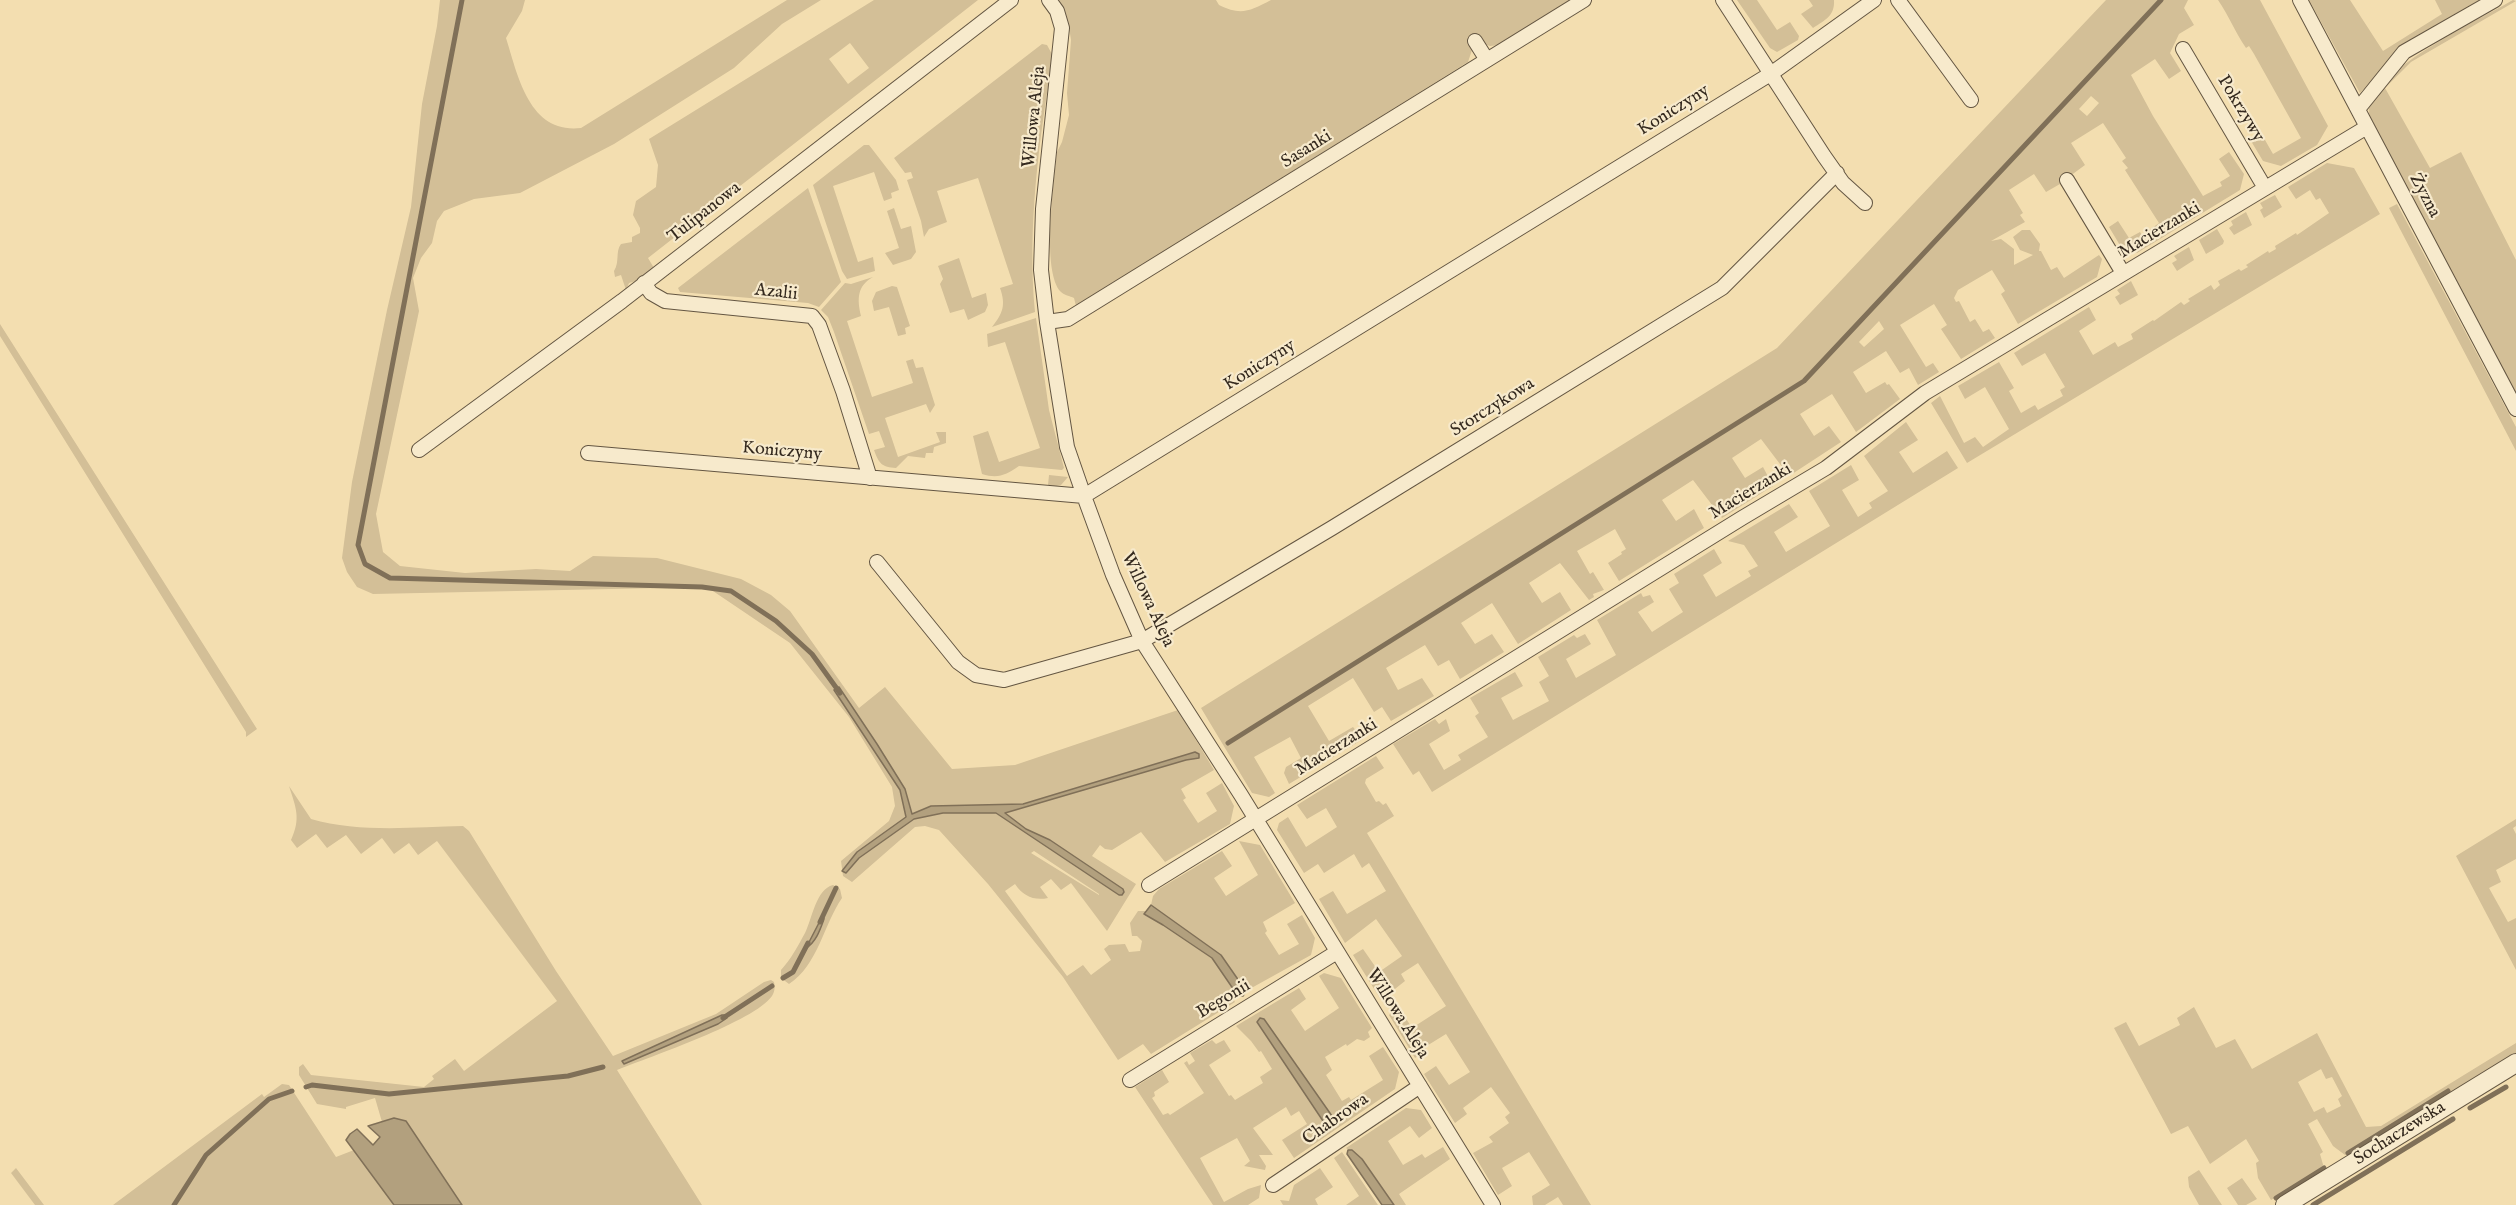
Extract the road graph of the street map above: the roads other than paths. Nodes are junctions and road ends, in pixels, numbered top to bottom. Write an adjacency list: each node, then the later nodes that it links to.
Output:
1 (1011, 0): 23 (street, Tulipanowa)
2 (1049, 0): 15 (street, Willowa Aleja)
3 (1584, 0): 11 (street, Sasanki)
4 (1723, 0): 12 (street)
5 (1874, 0): 12 (street, Koniczyny)
6 (1898, 0): 13 (street)
7 (2300, 0): 14 (street, Żyzna)
8 (2495, 0): 14 (street)
9 (1475, 41): 11 (street)
10 (2183, 49): 20 (street, Pokrzywy)
11 (1487, 60): 24 (street, Sasanki)
12 (1772, 73): 18 (street); 29 (street, Koniczyny)
13 (1971, 100)
14 (2358, 108): 16 (street, Żyzna)
15 (1051, 127): 17 (street); 24 (street, Willowa Aleja)
16 (2367, 127): 20 (street, Macierzanki); 25 (street, Żyzna)
17 (1065, 129)
18 (1837, 173): 21 (street); 31 (street, Storczykowa)
19 (2067, 180): 22 (street)
20 (2265, 188): 22 (street, Macierzanki)
21 (1865, 203)
22 (2123, 273): 32 (street, Macierzanki)
23 (644, 284): 26 (street, Tulipanowa); 28 (street, Azalii)
24 (1047, 322): 29 (street, Willowa Aleja)
25 (2516, 409)
26 (419, 450)
27 (588, 453): 28 (street, Koniczyny)
28 (870, 478): 29 (street, Koniczyny)
29 (1083, 496): 31 (street, Willowa Aleja)
30 (878, 562): 31 (street, Storczykowa)
31 (1142, 641): 32 (street, Willowa Aleja)
32 (1257, 820): 33 (street, Macierzanki); 34 (street, Willowa Aleja)
33 (1149, 885)
34 (1337, 952): 36 (street, Begonii); 37 (street, Willowa Aleja)
35 (2516, 1063): 40 (street, Sochaczewska)
36 (1130, 1080)
37 (1420, 1086): 38 (street, Chabrowa); 39 (street, Willowa Aleja)
38 (1273, 1185)
39 (1493, 1205)
40 (2285, 1205)

